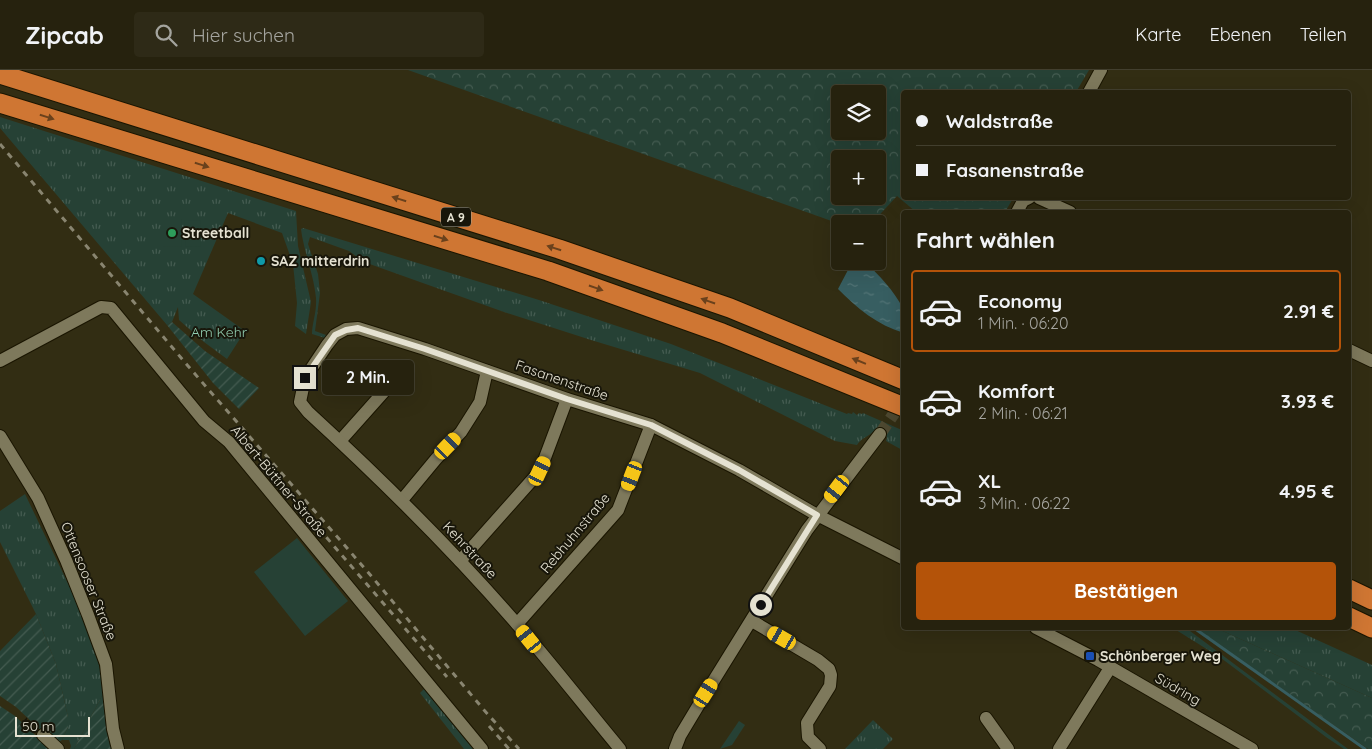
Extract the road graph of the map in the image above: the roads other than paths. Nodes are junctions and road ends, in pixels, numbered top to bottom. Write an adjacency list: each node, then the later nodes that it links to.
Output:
1 (1102, 70): 3 (street)
2 (0, 74): 12 (highway, A 9, one-way to 2)
3 (1090, 90)
4 (0, 103): 15 (highway, A 9, one-way to 15)
5 (1043, 200): 6 (street)
6 (1066, 210)
7 (1351, 351): 9 (street)
8 (0, 361): 37 (street, Albert-Büttner-Straße)
9 (1372, 361)
10 (487, 371): 11 (street, Fasanenstraße); 14 (street, Fasanenstraße); 20 (street)
11 (305, 378): 19 (street, Kehrstraße)
12 (901, 379)
13 (389, 386): 19 (street)
14 (567, 399): 16 (street, Fasanenstraße); 23 (street)
15 (901, 406)
16 (651, 425): 21 (street, Fasanenstraße); 28 (street, Rebhuhnstraße)
17 (880, 434): 21 (street)
18 (0, 436): 36 (street, Ottensooser Straße)
19 (340, 441): 20 (street, Kehrstraße)
20 (402, 500): 23 (street, Kehrstraße)
21 (817, 515): 22 (street); 27 (street)
22 (901, 557)
23 (460, 561): 28 (street, Kehrstraße)
24 (1351, 590): 25 (highway)
25 (1372, 600)
26 (1351, 618): 29 (highway)
27 (752, 620): 34 (street); 39 (street)
28 (517, 624): 38 (street, Kehrstraße)
29 (1372, 628)
30 (1040, 630): 31 (street, Südring)
31 (1110, 668): 41 (street); 42 (street, Südring)
32 (986, 718): 40 (street)
33 (43, 735): 35 (street)
34 (675, 748)
35 (58, 749)
36 (118, 749)
37 (482, 749)
38 (620, 749)
39 (820, 749)
40 (1008, 749)
41 (1059, 749)
42 (1252, 749)

